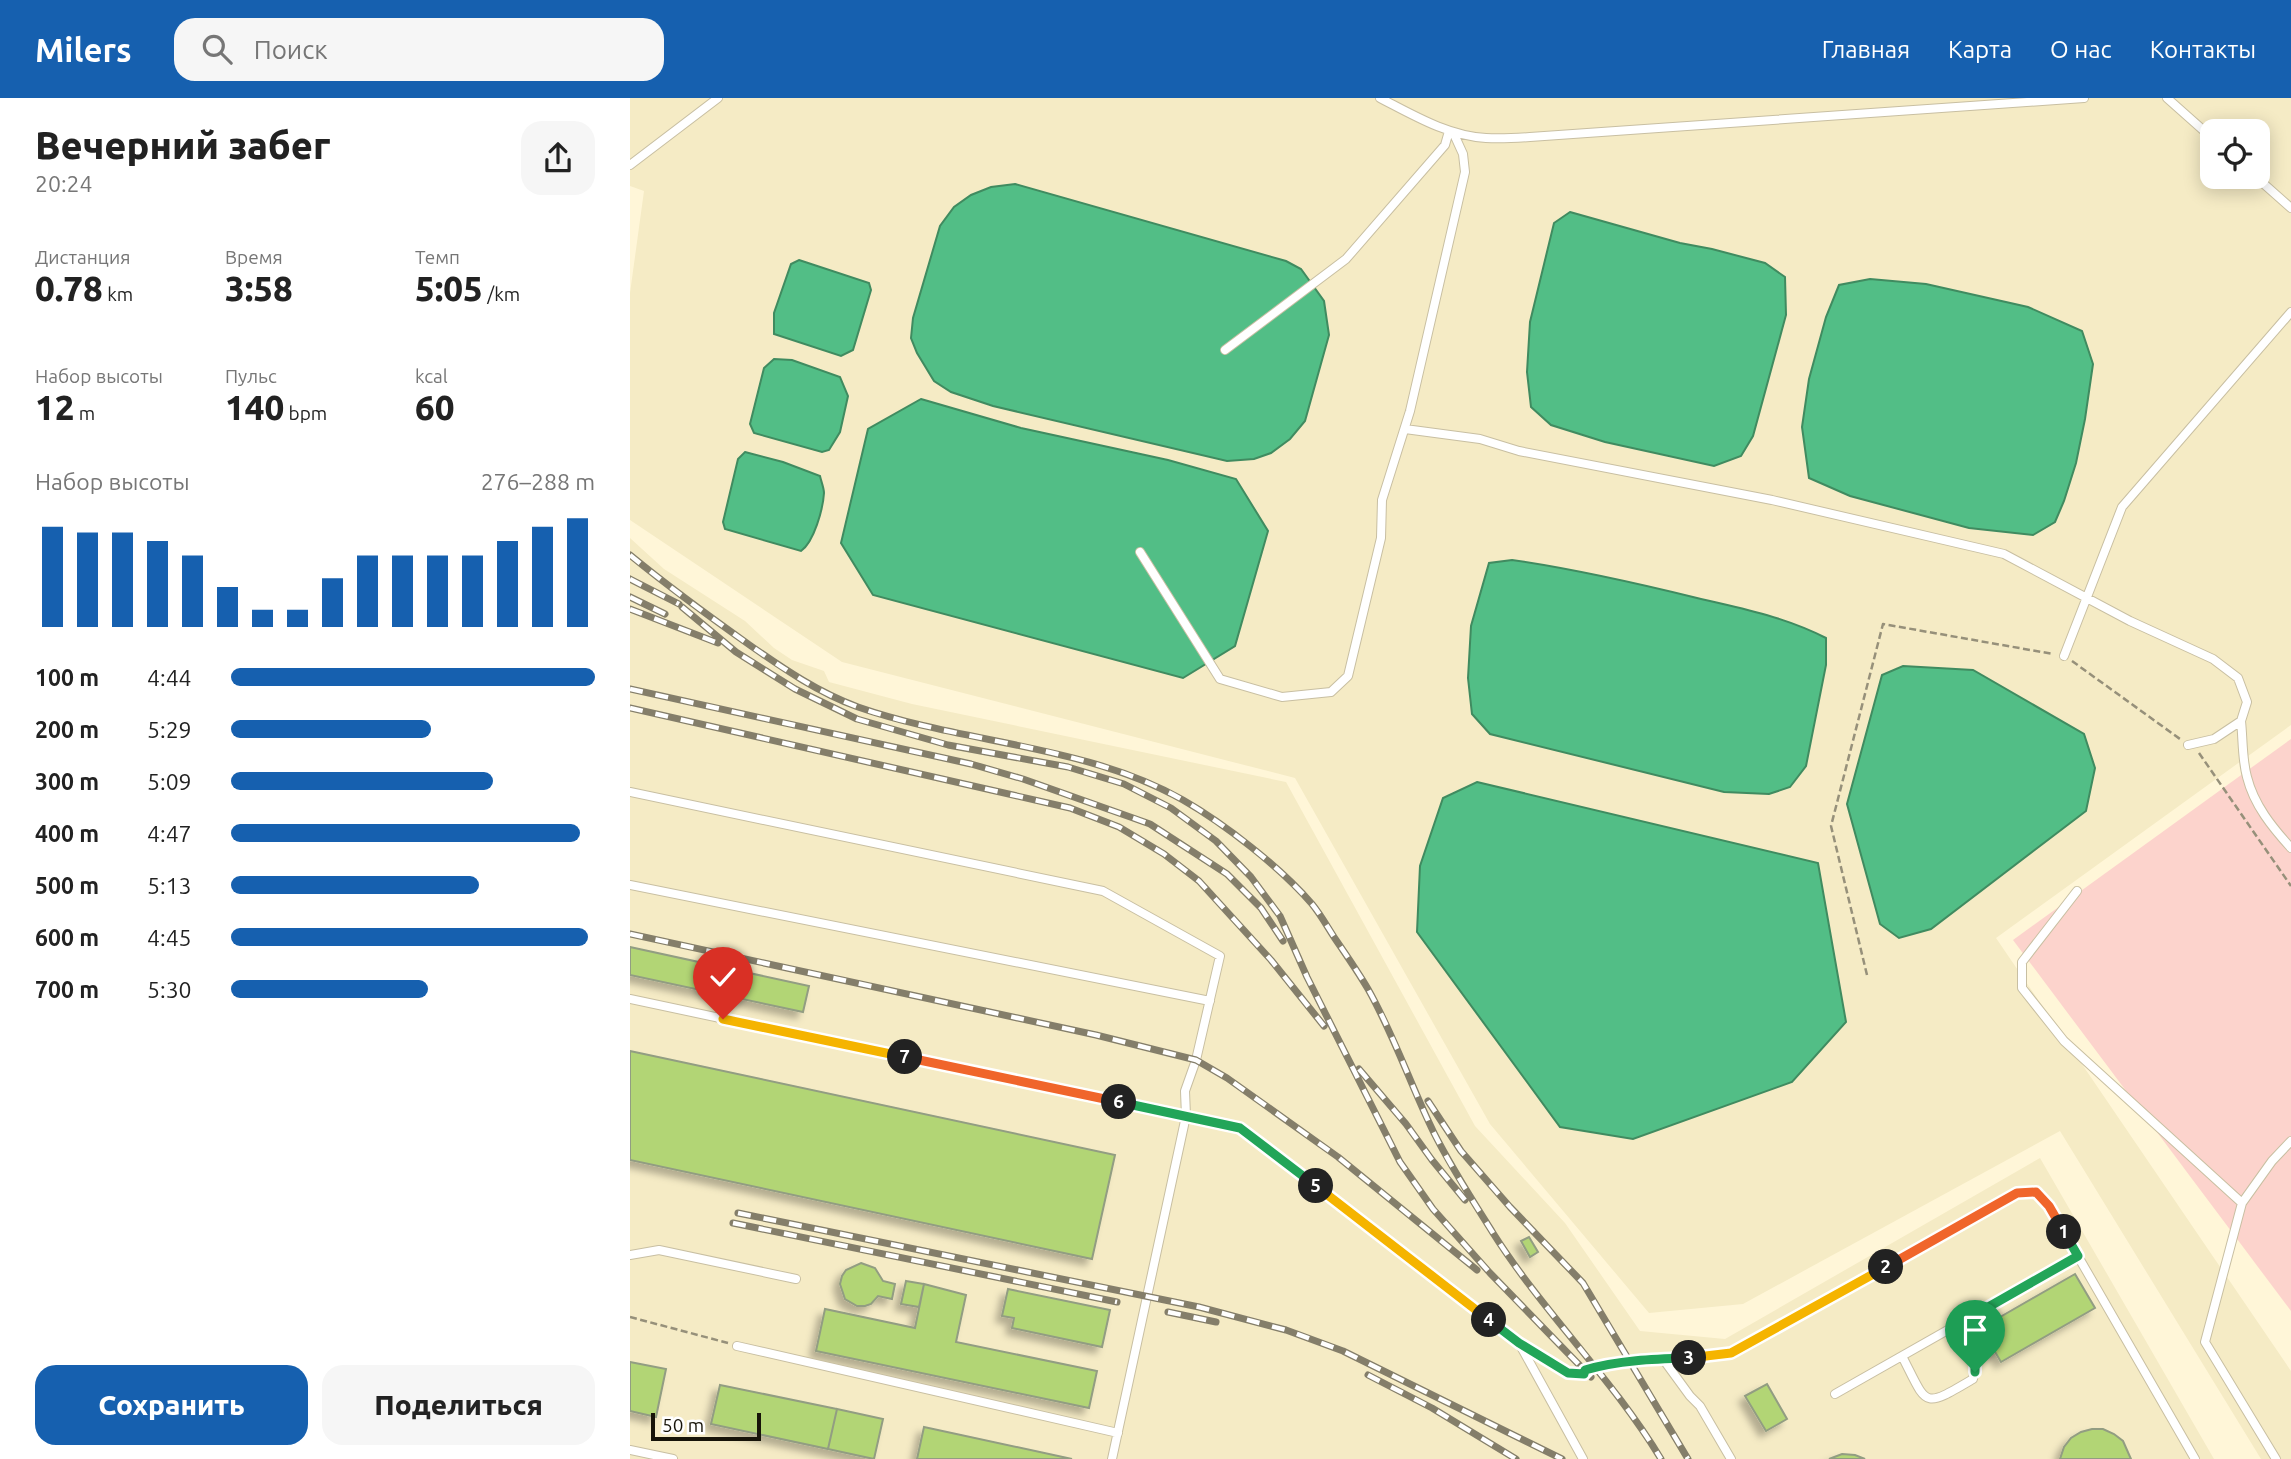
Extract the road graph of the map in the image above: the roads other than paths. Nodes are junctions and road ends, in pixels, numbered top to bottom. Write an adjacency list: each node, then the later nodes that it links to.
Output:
1 (718, 98): 7 (lane)
2 (1380, 98): 6 (lane)
3 (2084, 98): 6 (lane)
4 (2167, 98): 5 (lane)
5 (2200, 127)
6 (1451, 131): 11 (lane); 12 (lane)
7 (630, 165)
8 (2270, 189): 9 (lane)
9 (2291, 208)
10 (2291, 312): 14 (lane)
11 (1225, 350)
12 (1405, 429): 13 (lane); 14 (lane)
13 (1140, 552)
14 (2087, 597): 15 (lane); 16 (lane)
15 (2064, 656)
16 (2241, 720): 17 (lane); 19 (lane)
17 (2188, 745)
18 (630, 792): 23 (lane)
19 (2291, 848)
20 (630, 885): 23 (lane)
21 (2077, 891): 26 (lane)
22 (630, 999): 24 (lane)
23 (1210, 1001): 24 (lane)
24 (1186, 1116): 31 (lane); 36 (lane)
25 (2291, 1141): 26 (lane)
26 (2242, 1203): 43 (lane)
27 (630, 1255): 29 (lane)
28 (2078, 1256): 30 (lane); 34 (lane); 42 (lane)
29 (796, 1279)
30 (1955, 1326): 33 (lane); 33 (lane)
31 (1519, 1343): 34 (lane); 40 (lane)
32 (737, 1346): 36 (lane)
33 (1902, 1356): 35 (lane)
34 (1663, 1359): 41 (lane)
35 (1835, 1394)
36 (1118, 1433): 39 (lane)
37 (630, 1450): 38 (lane)
38 (673, 1459)
39 (1112, 1459)
40 (1583, 1459)
41 (1731, 1459)
42 (2195, 1459)
43 (2276, 1459)

